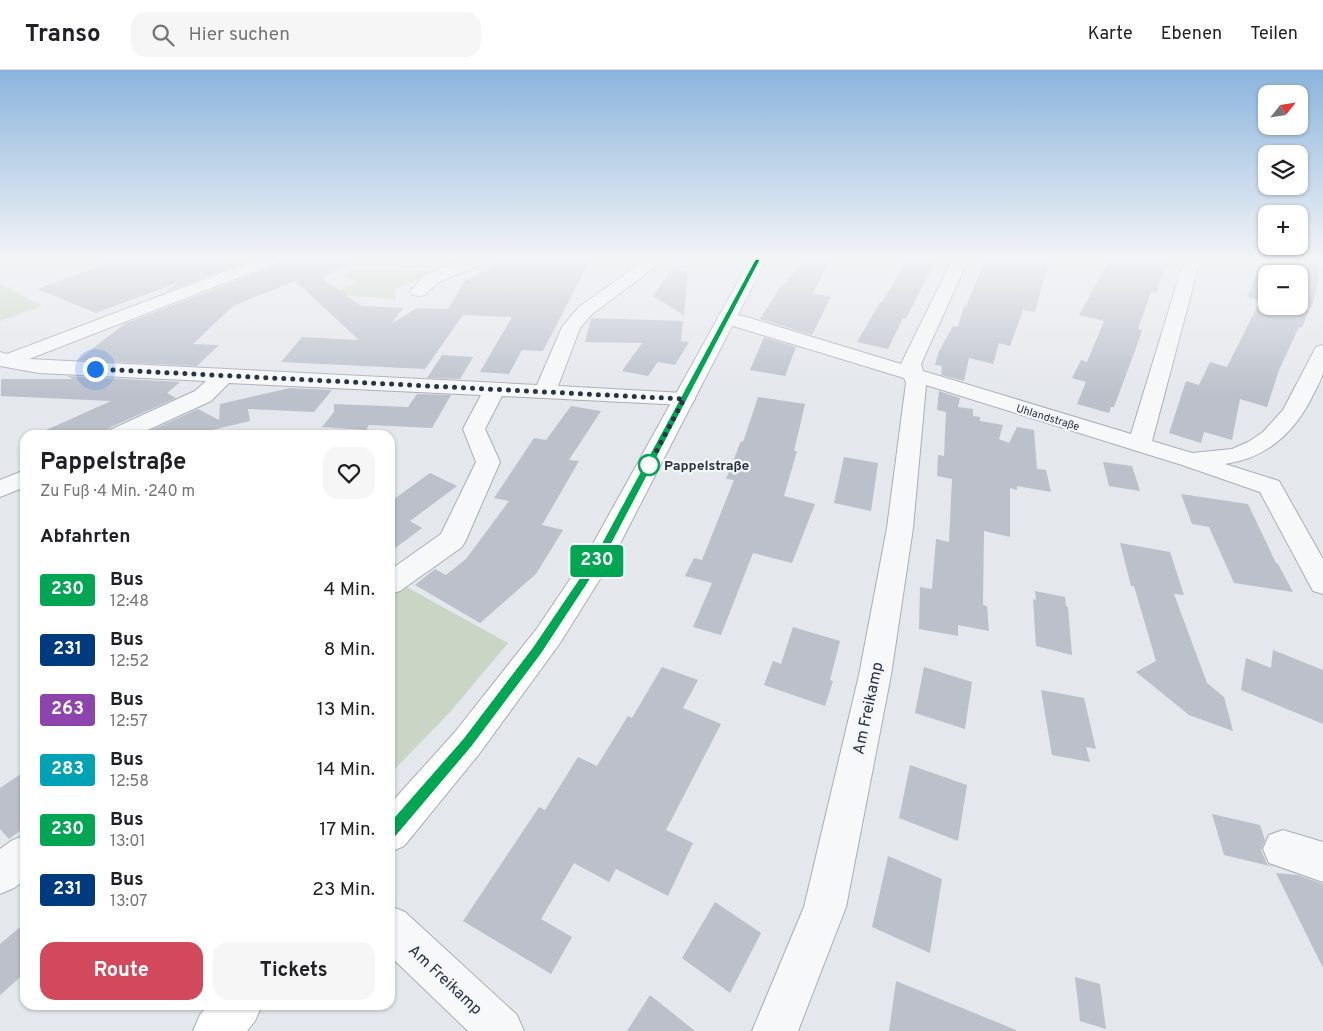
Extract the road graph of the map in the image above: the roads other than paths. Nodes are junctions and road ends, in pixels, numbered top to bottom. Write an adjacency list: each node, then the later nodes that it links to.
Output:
1 (151, 305): 8 (street)
2 (594, 305): 12 (street)
3 (733, 305): 6 (street)
4 (939, 305): 10 (street, Am Freikamp)
5 (1179, 305): 15 (street)
6 (726, 318): 10 (street, Uhlandstraße); 13 (street)
7 (1323, 350): 16 (street, Uhlandstraße)
8 (2, 361): 9 (street)
9 (224, 376): 11 (street); 14 (street)
10 (914, 376): 15 (street, Uhlandstraße); 28 (street, Am Freikamp)
11 (495, 390): 12 (street); 17 (street)
12 (545, 392): 13 (street)
13 (684, 399): 19 (street)
14 (129, 430)
15 (1139, 445): 16 (street, Uhlandstraße)
16 (1190, 460): 18 (street)
17 (395, 580)
18 (1323, 584)
19 (395, 827)
20 (1283, 850): 22 (street)
21 (20, 859): 23 (street)
22 (1323, 862)
23 (0, 874)
24 (395, 932): 27 (street, Am Freikamp)
25 (235, 1010): 26 (street)
26 (216, 1031)
27 (501, 1031)
28 (775, 1031)

